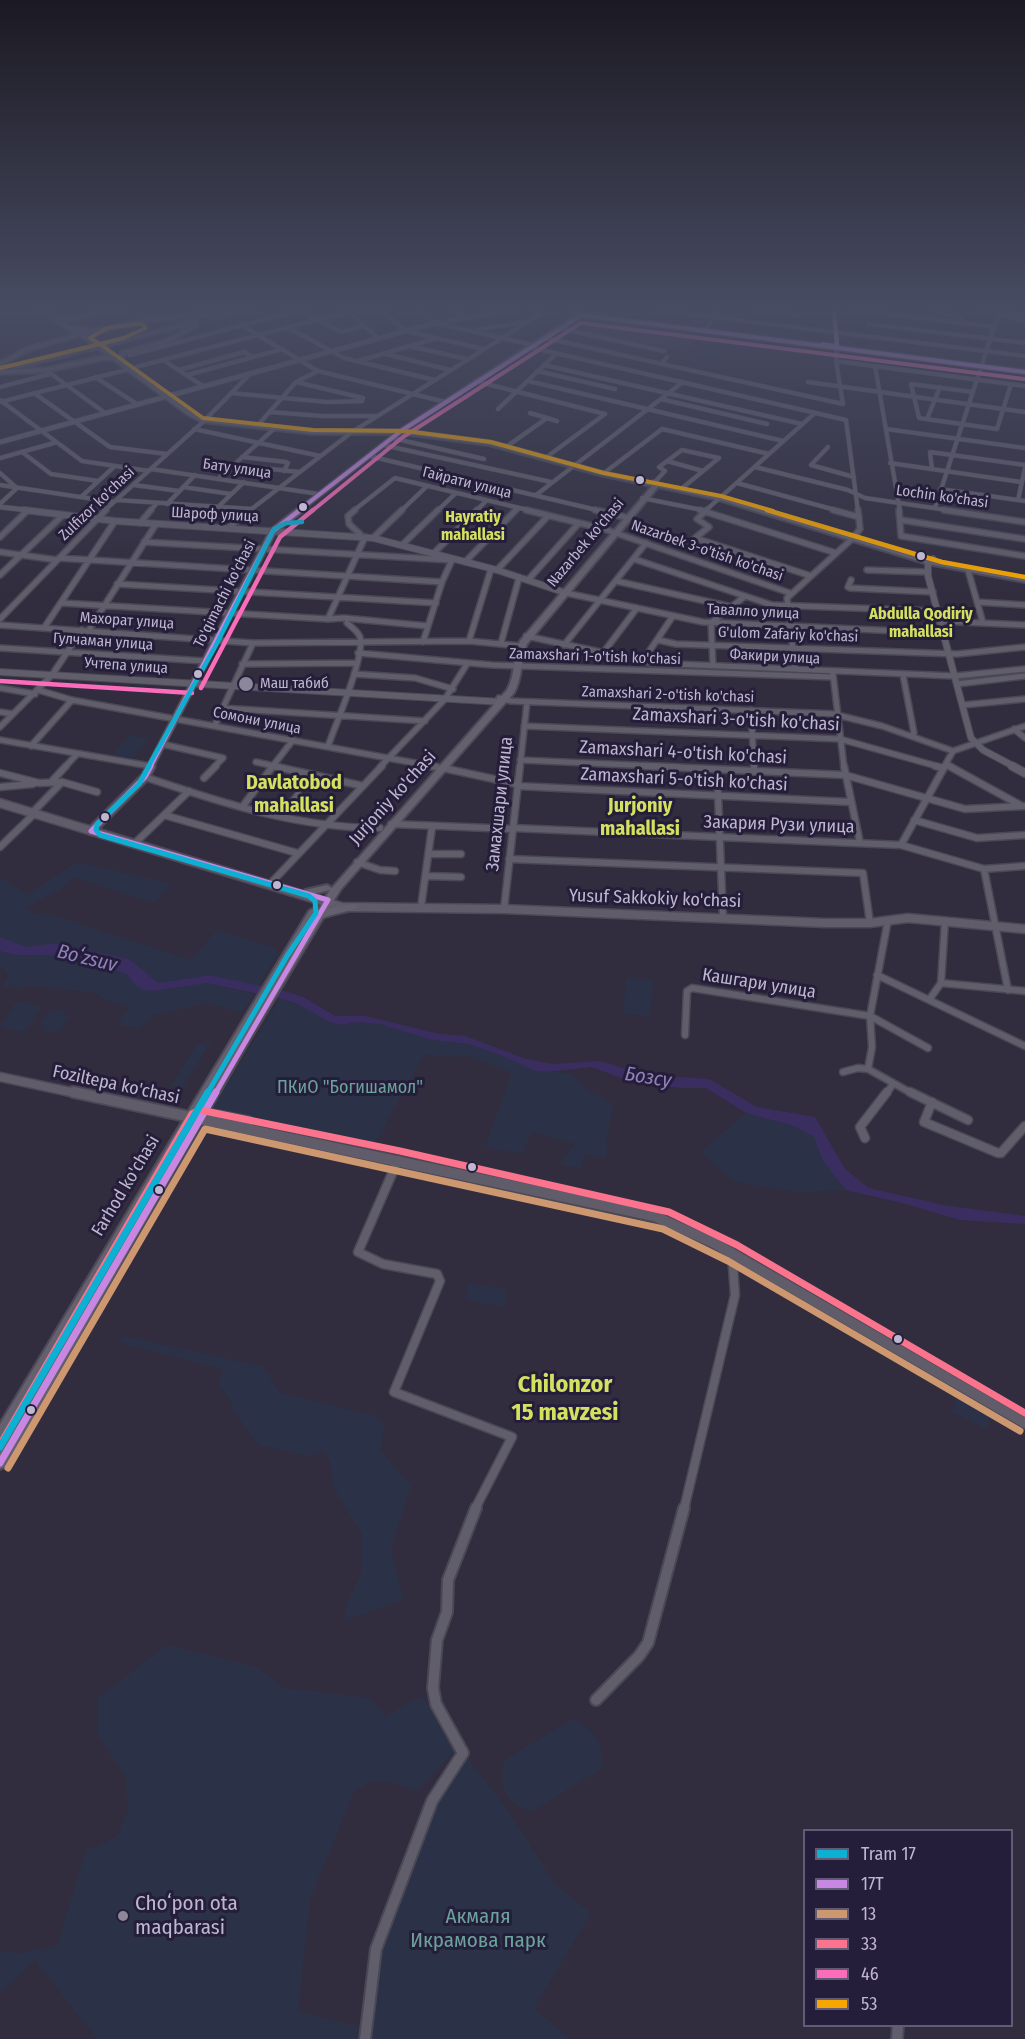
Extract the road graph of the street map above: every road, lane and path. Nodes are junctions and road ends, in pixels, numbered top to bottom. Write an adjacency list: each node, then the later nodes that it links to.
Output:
1 (6, 405): 44 (street, Бату улица)
2 (50, 405): 36 (street)
3 (94, 405): 28 (street)
4 (132, 405): 28 (street)
5 (179, 405): 34 (main road)
6 (219, 405): 34 (street, Zulfizor ko'chasi)
7 (276, 405): 26 (street)
8 (394, 405): 31 (street)
9 (439, 405): 46 (main road, To'qimachi ko'chasi)
10 (502, 405): 23 (street)
11 (570, 405): 63 (street)
12 (631, 405): 24 (street)
13 (652, 405): 24 (street)
14 (687, 405): 37 (street)
15 (721, 405): 38 (street)
16 (782, 405): 30 (street)
17 (881, 405): 43 (street)
18 (916, 405): 33 (street)
19 (933, 405): 33 (street)
20 (969, 405): 39 (street)
21 (977, 405): 25 (street)
22 (1005, 405): 25 (street)
23 (498, 409)
24 (647, 409): 49 (street); 70 (street)
25 (1004, 409): 27 (street); 39 (street)
26 (270, 412): 31 (street); 40 (street)
27 (1025, 412)
28 (105, 413): 36 (street)
29 (530, 413): 32 (street)
30 (815, 413): 38 (street); 83 (street)
31 (377, 416): 45 (street)
32 (547, 418): 35 (street); 54 (street)
33 (927, 419): 39 (street)
34 (204, 420): 40 (main road); 41 (main road); 42 (street, Zulfizor ko'chasi)
35 (557, 421)
36 (73, 422): 44 (street); 58 (street)
37 (767, 424)
38 (802, 424): 49 (street)
39 (962, 424): 48 (street)
40 (258, 425): 45 (main road)
41 (274, 428): 45 (main road); 52 (street)
42 (194, 429): 52 (street); 58 (street, Zulfizor ko'chasi)
43 (886, 429): 48 (street); 68 (street)
44 (40, 431): 50 (street); 51 (street, Бату улица)
45 (353, 431): 46 (main road); 61 (street)
46 (400, 431): 47 (main road, To'qimachi ko'chasi); 54 (main road)
47 (392, 438): 53 (main road, To'qimachi ko'chasi); 66 (street)
48 (957, 438): 56 (street); 60 (street)
49 (783, 441): 59 (street)
50 (0, 442)
51 (54, 442): 57 (street); 71 (street, Бату улица)
52 (256, 443): 61 (street); 64 (street)
53 (382, 445): 62 (main road, To'qimachi ko'chasi); 87 (street)
54 (507, 446): 63 (main road); 70 (main road)
55 (828, 447): 83 (street)
56 (1025, 448)
57 (22, 452): 65 (street); 85 (street)
58 (167, 454): 75 (street, Zulfizor ko'chasi)
59 (770, 454): 72 (street); 81 (street)
60 (952, 455): 73 (street); 74 (street); 78 (street)
61 (320, 456): 80 (street)
62 (369, 456): 101 (main road, To'qimachi ko'chasi); 103 (street)
63 (548, 456): 70 (main road)
64 (242, 457): 69 (street); 76 (street)
65 (0, 458)
66 (484, 459)
67 (667, 461): 77 (street); 77 (street); 90 (street)
68 (890, 463): 74 (street); 112 (street)
69 (234, 465): 76 (street); 84 (street)
70 (575, 465): 81 (main road); 87 (street); 90 (main road)
71 (116, 466): 75 (street, Бату улица); 85 (street)
72 (755, 467): 89 (street); 102 (street, Lochin ko'chasi)
73 (1025, 467): 88 (street)
74 (932, 469): 78 (street)
75 (150, 470): 82 (street, Бату улица); 92 (street, Zulfizor ko'chasi)
76 (284, 471): 80 (street)
77 (703, 471): 97 (street)
78 (946, 471): 88 (street); 98 (street)
79 (0, 472): 95 (street)
80 (299, 472): 94 (street)
81 (604, 472): 90 (main road)
82 (195, 476): 84 (street, Бату улица); 96 (street)
83 (854, 477): 102 (street)
84 (218, 479): 86 (street, Бату улица)
85 (98, 481): 104 (street)
86 (244, 482): 94 (street, Бату улица); 100 (street)
87 (551, 482): 103 (street)
88 (1021, 482): 109 (street)
89 (737, 483): 105 (street); 123 (street)
90 (655, 484): 97 (main road); 106 (main road, Nazarbek ko'chasi)
91 (0, 485): 95 (street)
92 (134, 485): 96 (street); 107 (street, Zulfizor ko'chasi)
93 (427, 486): 99 (street, Гайрати улица); 136 (street, Гайрати улица); 137 (street)
94 (280, 487): 101 (street, Бату улица); 118 (street)
95 (17, 488): 104 (street); 114 (street)
96 (181, 489): 100 (street); 113 (street)
97 (681, 489): 105 (main road)
98 (940, 489): 109 (street); 117 (street)
99 (456, 493): 108 (street, Гайрати улица); 142 (street)
100 (231, 494): 115 (street)
101 (319, 494): 133 (main road, To'qimachi ko'chasi)
102 (856, 494): 112 (street, Lochin ko'chasi); 123 (street)
103 (536, 495): 124 (street)
104 (81, 497): 107 (street)
105 (721, 497): 120 (street); 138 (main road)
106 (644, 498): 120 (street); 124 (main road, Nazarbek ko'chasi)
107 (115, 501): 111 (street); 125 (street, Zulfizor ko'chasi)
108 (486, 501): 116 (street, Гайрати улица); 146 (street)
109 (1018, 501): 110 (street)
110 (1025, 501)
111 (157, 503): 113 (street); 129 (street)
112 (897, 503): 117 (street, Lochin ko'chasi); 126 (street)
113 (167, 504): 115 (street)
114 (0, 506): 119 (street, Шароф улица)
115 (219, 507): 118 (street)
116 (518, 508): 122 (street, Гайрати улица); 156 (street)
117 (934, 508): 128 (street, Lochin ko'chasi)
118 (252, 509): 132 (street)
119 (27, 511): 121 (street, Шароф улица); 135 (street)
120 (705, 511): 145 (street); 164 (street)
121 (63, 516): 125 (street, Шароф улица); 147 (street)
122 (548, 516): 130 (street, Гайрати улица); 157 (street)
123 (858, 517): 138 (street)
124 (627, 518): 134 (main road, Nazarbek ko'chasi)
125 (96, 519): 127 (street, Шароф улица); 150 (street, Zulfizor ko'chasi)
126 (901, 520): 139 (street); 149 (street)
127 (115, 521): 129 (street, Шароф улица); 151 (street)
128 (1025, 522)
129 (140, 523): 131 (street, Шароф улица)
130 (579, 523): 134 (street, Гайрати улица); 167 (street)
131 (156, 524): 132 (street, Шароф улица); 140 (street)
132 (228, 528): 133 (street, Шароф улица)
133 (273, 531): 136 (street, Шароф улица); 143 (main road, To'qimachi ko'chasi)
134 (615, 533): 141 (street, Nazarbek 3-o'tish ko'chasi); 173 (main road, Nazarbek ko'chasi)
135 (0, 537)
136 (362, 537): 137 (street, Шароф улица); 148 (street)
137 (373, 538): 142 (street, Шароф улица)
138 (854, 538): 145 (street); 154 (main road)
139 (1025, 539)
140 (144, 542): 143 (street); 155 (street)
141 (646, 543): 153 (street); 175 (street, Nazarbek 3-o'tish ko'chasi)
142 (402, 545): 146 (street, Шароф улица)
143 (263, 549): 148 (street); 158 (main road, To'qimachi ko'chasi)
144 (0, 552): 147 (street)
145 (836, 553): 164 (street)
146 (433, 554): 152 (street, Шароф улица)
147 (21, 555): 150 (street); 163 (street)
148 (357, 555): 152 (street); 162 (street)
149 (1025, 556)
150 (58, 559): 151 (street); 190 (street, Zulfizor ko'chasi)
151 (91, 560): 155 (street); 180 (street)
152 (452, 560): 156 (street, Шароф улица); 170 (street)
153 (634, 560): 169 (street); 177 (street)
154 (932, 560): 160 (main road); 161 (street); 166 (main road)
155 (131, 562): 158 (street); 171 (street)
156 (465, 562): 157 (street, Шароф улица)
157 (494, 569): 165 (street, Шароф улица); 207 (street)
158 (252, 570): 162 (street); 172 (main road, To'qimachi ko'chasi)
159 (867, 570): 161 (street)
160 (968, 570): 166 (main road); 179 (street)
161 (928, 572): 174 (street)
162 (347, 574): 170 (street); 176 (street)
163 (0, 575)
164 (810, 576): 175 (street)
165 (519, 578): 167 (street, Шароф улица); 211 (street)
166 (1025, 579)
167 (528, 580): 173 (street, Шароф улица)
168 (850, 580): 174 (street)
169 (616, 581): 178 (street); 185 (street)
170 (442, 582): 181 (street)
171 (117, 584): 172 (street); 182 (street)
172 (241, 591): 176 (street); 188 (main road, To'qimachi ko'chasi)
173 (564, 592): 178 (street, Тавалло улица); 204 (main road, Nazarbek ko'chasi)
174 (933, 592): 187 (street)
175 (790, 593): 184 (street)
176 (338, 597): 181 (street); 191 (street)
177 (744, 597): 184 (street); 185 (street)
178 (600, 600): 186 (street, Тавалло улица); 214 (street)
179 (977, 602): 183 (street); 195 (street)
180 (62, 603): 182 (street); 200 (street)
181 (436, 603): 198 (street)
182 (104, 605): 188 (street); 202 (street)
183 (1025, 605)
184 (786, 606): 187 (street); 199 (street)
185 (732, 607): 194 (street)
186 (638, 608): 189 (street, Тавалло улица); 220 (street)
187 (937, 611): 192 (street)
188 (230, 613): 191 (street); 205 (main road, To'qimachi ko'chasi)
189 (674, 616): 194 (street, Тавалло улица); 206 (street)
190 (0, 619)
191 (328, 619): 198 (street)
192 (939, 621): 195 (street); 203 (street)
193 (347, 623): 210 (street)
194 (711, 623): 199 (street, Тавалло улица); 212 (street)
195 (983, 623): 197 (street)
196 (0, 625): 200 (street, Махорат улица)
197 (1025, 625)
198 (428, 626): 208 (street)
199 (790, 627): 203 (street, Тавалло улица); 217 (street)
200 (44, 628): 201 (street, Махорат улица)
201 (82, 630): 202 (street, Махорат улица); 218 (street)
202 (89, 630): 205 (street, Махорат улица)
203 (942, 633): 221 (street)
204 (527, 636): 213 (main road, Nazarbek ko'chasi); 214 (street, Факири улица)
205 (216, 639): 209 (street, Махорат улица); 222 (main road, To'qimachi ko'chasi)
206 (658, 640): 212 (street, G'ulom Zafariy ko'chasi); 223 (street)
207 (469, 641): 208 (street, Махорат улица); 211 (street, Махорат улица)
208 (423, 642): 210 (street, Махорат улица)
209 (253, 643): 210 (street, Махорат улица); 225 (street)
210 (361, 643): 219 (street)
211 (501, 643): 213 (street, Махорат улица)
212 (712, 644): 217 (street, G'ulom Zafariy ko'chasi); 228 (street)
213 (519, 645): 227 (main road, Nazarbek ko'chasi)
214 (564, 645): 220 (street, Факири улица)
215 (1025, 647): 221 (street, G'ulom Zafariy ko'chasi)
216 (0, 648): 218 (street, Гулчаман улица)
217 (794, 648): 221 (street, G'ulom Zafariy ko'chasi); 229 (street)
218 (68, 652): 222 (street, Гулчаман улица); 234 (street)
219 (358, 653): 224 (street); 226 (street, Zamaxshari 1-o'tish ko'chasi)
220 (603, 653): 223 (street, Факири улица)
221 (949, 654): 237 (street)
222 (205, 661): 238 (main road, To'qimachi ko'chasi)
223 (642, 662): 228 (street, Факири улица)
224 (356, 663): 225 (street); 232 (street)
225 (242, 664): 239 (street)
226 (467, 664): 227 (street, Zamaxshari 1-o'tish ko'chasi); 241 (street)
227 (516, 665): 233 (street, Zamaxshari 1-o'tish ko'chasi); 247 (main road, Jurjoniy ko'chasi)
228 (713, 666): 229 (street, Факири улица)
229 (795, 669): 233 (street, Факири улица)
230 (1025, 669): 237 (street, Факири улица)
231 (0, 672): 234 (street, Учтепа улица)
232 (354, 674): 241 (street); 243 (street)
233 (833, 674): 235 (street, Факири улица); 254 (street)
234 (52, 675): 238 (street, Учтепа улица); 242 (street)
235 (903, 675): 237 (street, Факири улица); 264 (street)
236 (1025, 676): 237 (street, Факири улица)
237 (956, 680): 249 (street)
238 (193, 684): 239 (street, Учтепа улица); 256 (main road, To'qimachi ko'chasi)
239 (232, 686): 243 (street, Учтепа улица); 250 (street)
240 (0, 688): 242 (street, Сомони улица)
241 (453, 689): 244 (street)
242 (37, 692): 246 (street, Сомони улица); 253 (street)
243 (346, 694): 244 (street, Учтепа улица); 255 (street)
244 (445, 699): 247 (street, Учтепа улица); 257 (street)
245 (1025, 699): 249 (street)
246 (72, 700): 256 (street, Сомони улица); 271 (street)
247 (500, 701): 248 (street, Zamaxshari 2-o'tish ko'chasi); 281 (main road, Jurjoniy ko'chasi)
248 (526, 702): 251 (street, Zamaxshari 2-o'tish ko'chasi); 259 (street, Замахшари улица)
249 (963, 705): 269 (street)
250 (222, 708): 255 (street); 258 (street)
251 (751, 710): 254 (street, Zamaxshari 2-o'tish ko'chasi); 263 (street)
252 (0, 712): 253 (street)
253 (14, 714): 261 (street)
254 (837, 714): 264 (street, Zamaxshari 2-o'tish ko'chasi); 266 (street)
255 (339, 715): 257 (street); 272 (street)
256 (176, 718): 258 (street, Сомони улица); 270 (main road, To'qimachi ko'chasi)
257 (425, 721): 275 (street)
258 (215, 725): 268 (street, Сомони улица)
259 (524, 726): 263 (street, Zamaxshari 3-o'tish ko'chasi); 276 (street, Замахшари улица)
260 (1025, 726): 262 (street)
261 (0, 727)
262 (1014, 729): 265 (street); 269 (street)
263 (752, 735): 266 (street, Zamaxshari 3-o'tish ko'chasi); 283 (street)
264 (911, 736): 273 (street, Zamaxshari 2-o'tish ko'chasi)
265 (1025, 738)
266 (840, 739): 280 (street, Zamaxshari 3-o'tish ko'chasi); 286 (street)
267 (0, 740): 271 (street)
268 (293, 740): 272 (street, Сомони улица); 279 (street)
269 (974, 742): 273 (street); 285 (street)
270 (162, 744): 278 (main road, To'qimachi ko'chasi); 288 (street)
271 (31, 746): 274 (street)
272 (328, 746): 275 (street, Сомони улица)
273 (953, 751): 280 (street)
274 (77, 754): 278 (street); 289 (street)
275 (390, 758): 281 (street, Сомони улица); 293 (street)
276 (520, 760): 282 (street, Zamaxshari 4-o'tish ko'chasi); 292 (street, Замахшари улица)
277 (256, 762): 279 (street)
278 (150, 766): 287 (main road, To'qimachi ko'chasi)
279 (275, 766): 293 (street); 302 (street)
280 (945, 766): 299 (street); 303 (street)
281 (440, 767): 292 (street, Zamaxshari 5-o'tish ko'chasi); 308 (main road, Jurjoniy ko'chasi); 311 (main road, Jurjoniy ko'chasi)
282 (717, 770): 283 (street, Zamaxshari 4-o'tish ko'chasi); 298 (street)
283 (754, 771): 286 (street, Zamaxshari 4-o'tish ko'chasi)
284 (0, 773): 291 (street)
285 (1025, 773)
286 (845, 775): 299 (street, Zamaxshari 4-o'tish ko'chasi); 300 (street)
287 (145, 777): 295 (street); 313 (main road, To'qimachi ko'chasi)
288 (204, 778)
289 (52, 781): 290 (street); 291 (street)
290 (62, 782): 296 (street); 304 (street)
291 (39, 783): 294 (street)
292 (517, 785): 298 (street, Zamaxshari 5-o'tish ko'chasi); 312 (street, Замахшари улица)
293 (363, 786): 309 (street)
294 (0, 787)
295 (189, 791): 302 (street); 305 (street)
296 (97, 792)
297 (298, 795): 306 (street)
298 (718, 797): 300 (street, Zamaxshari 5-o'tish ko'chasi); 315 (street)
299 (926, 799): 303 (street, Zamaxshari 4-o'tish ko'chasi); 307 (street)
300 (850, 802): 317 (street)
301 (0, 803): 304 (main road)
302 (243, 806): 306 (street)
303 (1024, 807)
304 (34, 813): 313 (main road); 316 (street)
305 (164, 815): 318 (street); 321 (street)
306 (281, 816): 309 (street)
307 (914, 820): 314 (street); 319 (street)
308 (391, 824): 310 (street, Закария Рузи улица); 325 (main road, Jurjoniy ko'chasi)
309 (324, 825): 311 (street); 321 (street)
310 (432, 827): 312 (street, Закария Рузи улица); 322 (street)
311 (380, 828): 334 (main road, Jurjoniy ko'chasi)
312 (513, 829): 315 (street, Закария Рузи улица); 324 (street, Замахшари улица)
313 (91, 831): 318 (main road)
314 (1025, 835)
315 (720, 838): 317 (street, Закария Рузи улица); 327 (street)
316 (3, 841): 320 (street)
317 (860, 843): 319 (street, Закария Рузи улица)
318 (134, 844): 332 (main road)
319 (901, 844): 328 (street, Закария Рузи улица)
320 (0, 847)
321 (297, 853): 332 (street)
322 (429, 854): 323 (street); 330 (street)
323 (461, 854)
324 (510, 859): 327 (street); 337 (street, Замахшари улица)
325 (357, 862): 329 (street); 334 (main road, Jurjoniy ko'chasi)
326 (1025, 866): 328 (street)
327 (722, 868): 339 (street); 342 (street)
328 (984, 869): 343 (street)
329 (395, 871)
330 (426, 876): 331 (street); 336 (street)
331 (461, 877)
332 (270, 884): 333 (main road)
333 (307, 894): 334 (main road); 338 (main road)
334 (325, 898): 335 (main road, Yusuf Sakkokiy ko'chasi); 336 (main road, Yusuf Sakkokiy ko'chasi); 338 (main road, Jurjoniy ko'chasi)
335 (353, 907): 336 (main road, Yusuf Sakkokiy ko'chasi); 338 (main road)
336 (421, 907): 337 (main road, Yusuf Sakkokiy ko'chasi)
337 (504, 909): 339 (main road, Yusuf Sakkokiy ko'chasi)
338 (315, 916): 345 (main road, Jurjoniy ko'chasi)
339 (723, 918): 342 (main road, Yusuf Sakkokiy ko'chasi)
340 (888, 920): 341 (main road, Yusuf Sakkokiy ko'chasi); 342 (main road, Yusuf Sakkokiy ko'chasi); 346 (street)
341 (945, 921): 343 (main road, Yusuf Sakkokiy ko'chasi); 347 (street)
342 (870, 922)
343 (995, 926): 344 (main road, Yusuf Sakkokiy ko'chasi); 348 (street)
344 (1025, 929)
345 (290, 957): 360 (main road, Farhod ko'chasi)
346 (877, 975): 350 (street); 351 (street)
347 (941, 983): 348 (street); 350 (street)
348 (1008, 990): 349 (street)
349 (1025, 991)
350 (929, 1000): 353 (street)
351 (870, 1016): 352 (street, Кашгари улица); 354 (street, Кашгари улица); 355 (street)
352 (686, 1035)
353 (1025, 1046)
354 (928, 1048)
355 (868, 1069): 356 (street); 358 (street)
356 (843, 1072)
357 (0, 1075): 360 (main road, Foziltepa ko'chasi)
358 (893, 1084): 359 (street); 363 (street)
359 (932, 1102): 361 (street); 362 (street)
360 (196, 1115): 364 (main road, Foziltepa ko'chasi); 365 (main road, Foziltepa ko'chasi); 368 (main road, Farhod ko'chasi); 369 (main road, Farhod ko'chasi)
361 (968, 1120)
362 (1025, 1126)
363 (865, 1138)
364 (398, 1160): 365 (main road, Foziltepa ko'chasi); 371 (street)
365 (734, 1251): 366 (main road, Foziltepa ko'chasi); 367 (main road, Foziltepa ko'chasi); 370 (street)
366 (1025, 1415)
367 (1025, 1423)
368 (0, 1436)
369 (2, 1457)
370 (596, 1700)
371 (365, 2039)

